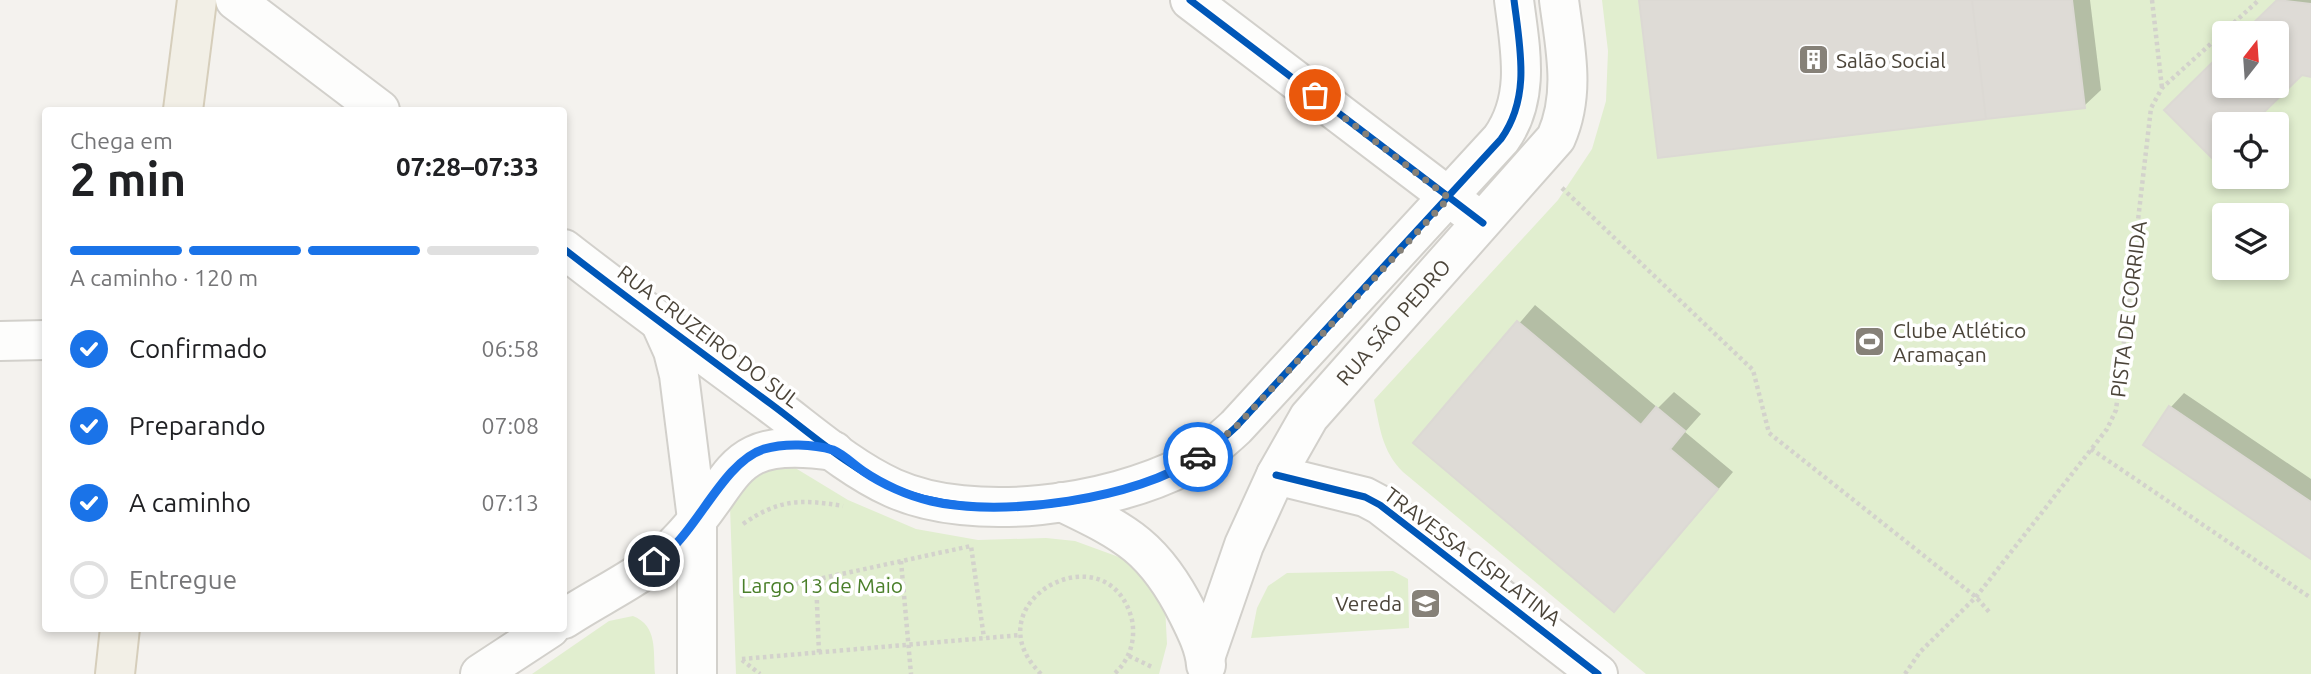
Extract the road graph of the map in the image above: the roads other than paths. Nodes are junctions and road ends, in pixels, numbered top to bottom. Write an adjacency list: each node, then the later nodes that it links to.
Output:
1 (197, 0): 6 (main road)
2 (235, 0): 7 (street)
3 (1190, 0): 8 (street)
4 (1514, 0): 8 (street, RUA SÃO PEDRO)
5 (1559, 0): 9 (street, RUA SÃO PEDRO)
6 (183, 107)
7 (376, 107)
8 (1449, 198): 9 (street); 16 (street, RUA SÃO PEDRO)
9 (1483, 223): 15 (street, RUA SÃO PEDRO)
10 (567, 251): 11 (street, RUA CRUZEIRO DO SUL)
11 (660, 322): 14 (street, RUA CRUZEIRO DO SUL); 17 (street, RUA CRUZEIRO DO SUL)
12 (42, 340): 13 (street)
13 (0, 341)
14 (834, 451): 16 (street); 17 (street)
15 (1276, 475): 21 (street, RUA SÃO PEDRO); 25 (street, TRAVESSA CISPLATINA)
16 (1062, 502): 21 (street)
17 (697, 519): 18 (street); 24 (street)
18 (567, 617)
19 (120, 632): 22 (main road)
20 (544, 632): 23 (street)
21 (1206, 664)
22 (115, 674)
23 (480, 674)
24 (697, 674)
25 (1598, 674)

